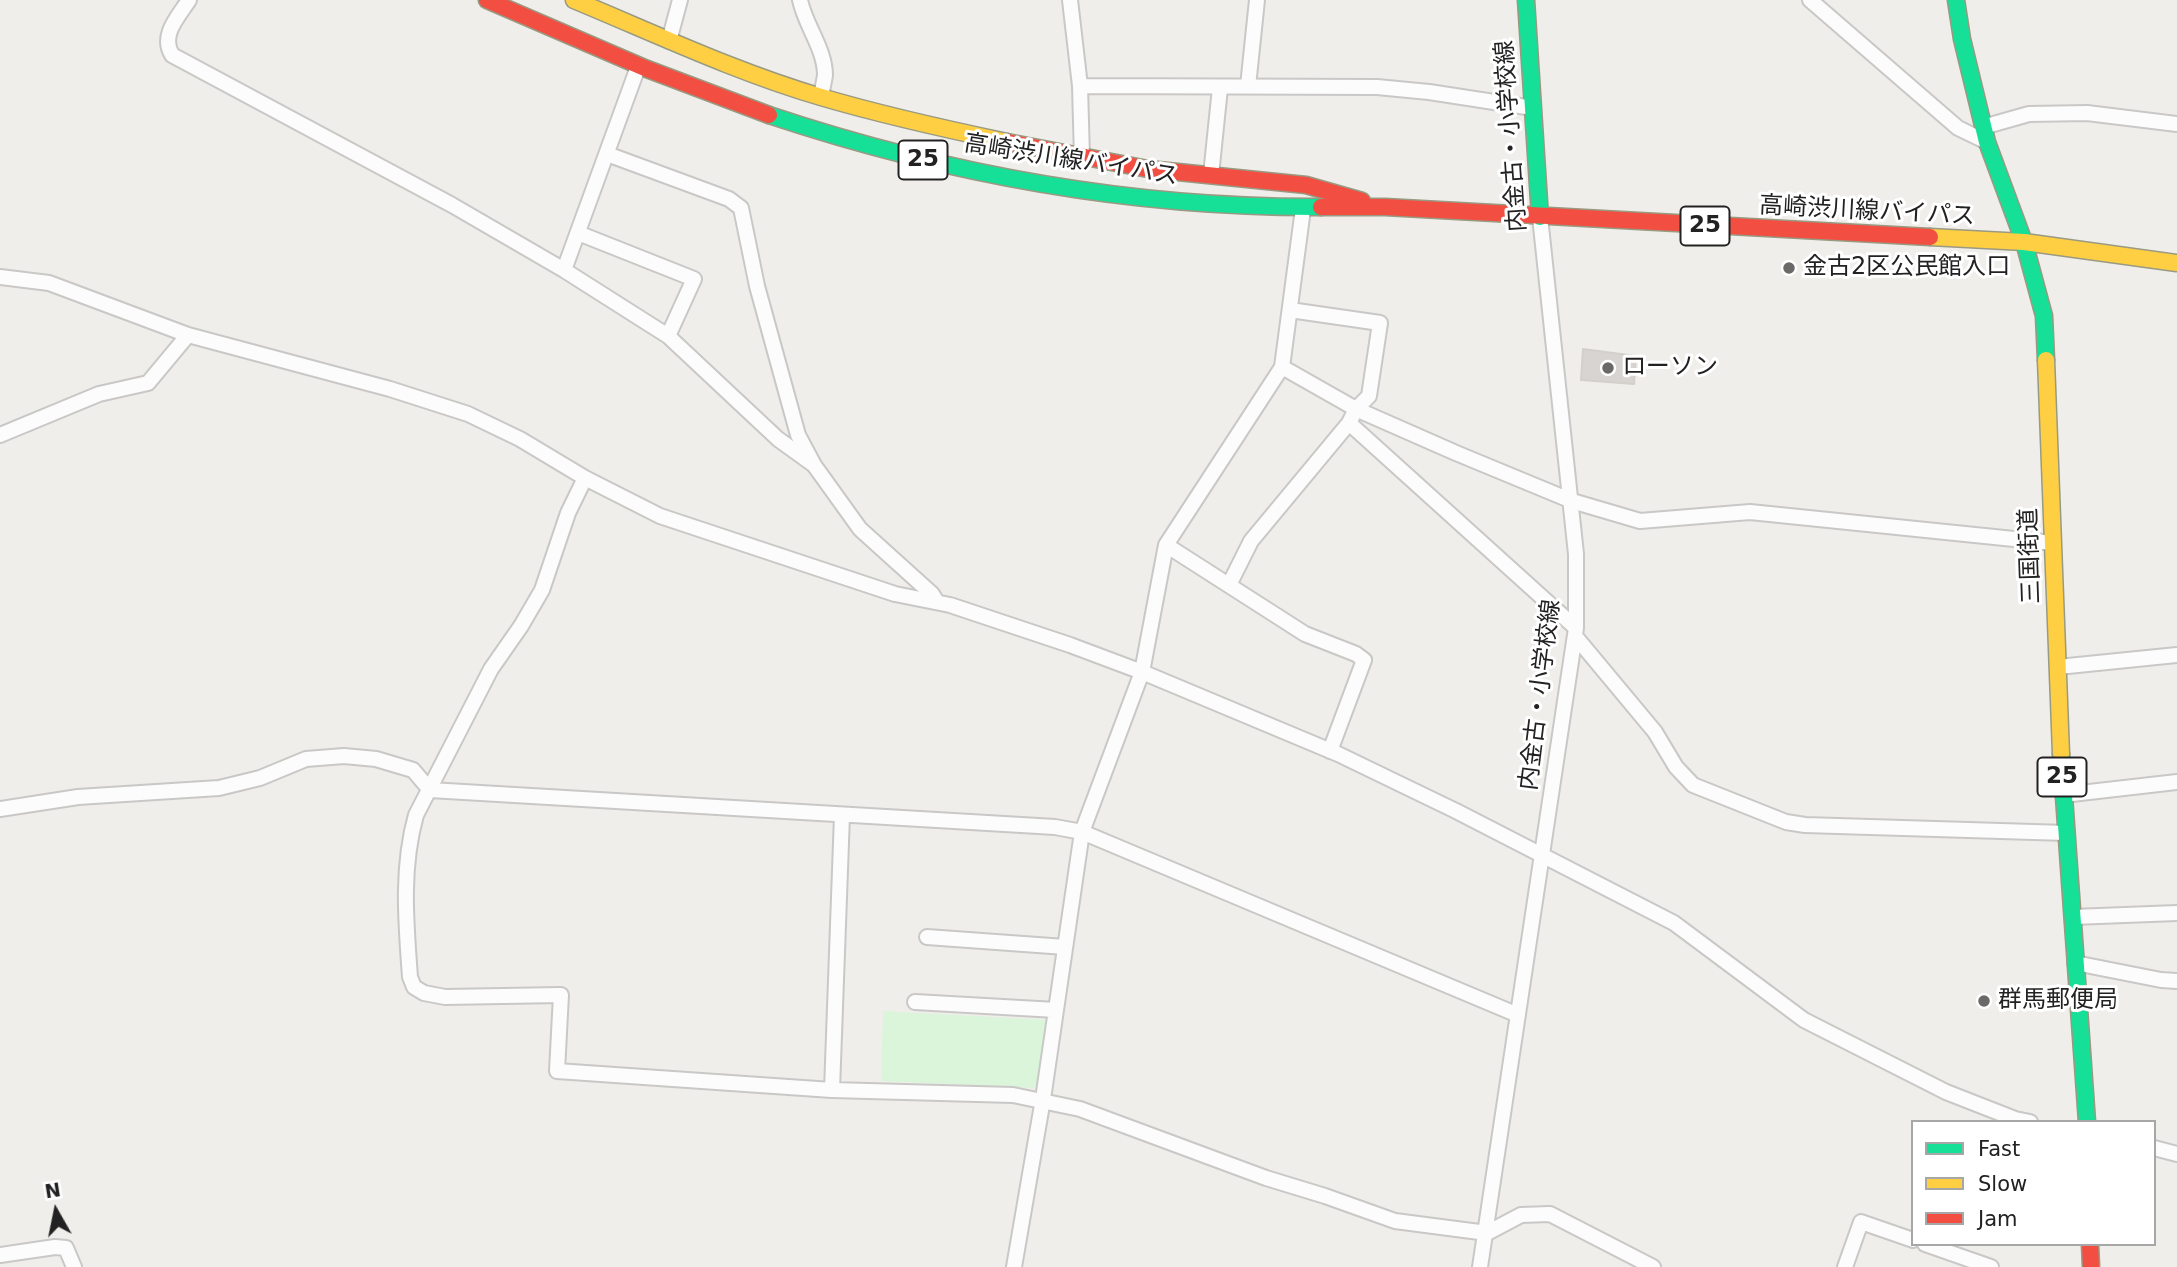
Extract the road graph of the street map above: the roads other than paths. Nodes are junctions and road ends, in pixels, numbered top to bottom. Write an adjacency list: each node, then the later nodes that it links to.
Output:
1 (189, 0): 29 (street)
2 (486, 0): 12 (main road, 高崎渋川線バイパス / 25)
3 (574, 0): 11 (main road, 高崎渋川線バイパス / 25)
4 (680, 0): 11 (street)
5 (800, 0): 16 (street)
6 (1070, 0): 13 (street)
7 (1257, 0): 14 (street)
8 (1525, 0): 17 (main road, 内金古・小学校線)
9 (1810, 0): 19 (street)
10 (1955, 0): 19 (main road, 三国街道 / 25)
11 (669, 41): 16 (main road, 高崎渋川線バイパス / 25)
12 (638, 67): 20 (street); 24 (main road, 高崎渋川線バイパス / 25)
13 (1080, 86): 15 (street); 21 (street)
14 (1248, 86): 15 (street); 17 (street)
15 (1220, 88): 22 (street)
16 (821, 97): 21 (main road, 高崎渋川線バイパス / 25)
17 (1534, 108): 25 (main road, 内金古・小学校線)
18 (2177, 124): 19 (street)
19 (1985, 134): 27 (main road, 三国街道 / 25)
20 (607, 154): 26 (street); 38 (street)
21 (1082, 158): 22 (main road, 高崎渋川線バイパス / 25)
22 (1211, 176): 23 (main road, 高崎渋川線バイパス / 25)
23 (1385, 207): 24 (main road, 高崎渋川線バイパス / 25); 25 (main road, 高崎渋川線バイパス / 25)
24 (1303, 209): 31 (street)
25 (1540, 217): 27 (main road, 高崎渋川線バイパス / 25); 40 (street, 内金古・小学校線)
26 (578, 233): 29 (street); 33 (street)
27 (2024, 242): 28 (main road, 高崎渋川線バイパス / 25); 41 (main road, 三国街道 / 25)
28 (2177, 263)
29 (564, 271): 33 (street)
30 (0, 277): 32 (street)
31 (1290, 310): 34 (street); 35 (street)
32 (188, 335): 37 (street); 39 (street)
33 (668, 336): 38 (street)
34 (1282, 367): 35 (street); 42 (street)
35 (1356, 409): 36 (street); 40 (street)
36 (1349, 423): 43 (street); 45 (street)
37 (0, 435)
38 (814, 465): 44 (street)
39 (585, 478): 44 (street); 51 (street)
40 (1572, 501): 41 (street); 45 (street, 内金古・小学校線)
41 (2053, 543): 47 (main road, 三国街道 / 25)
42 (1166, 545): 43 (street); 48 (street)
43 (1229, 585): 49 (street)
44 (937, 602): 48 (street)
45 (1576, 632): 56 (street); 57 (street, 内金古・小学校線)
46 (2177, 655): 47 (street)
47 (2058, 667): 52 (main road, 三国街道 / 25)
48 (1142, 672): 49 (street); 55 (street)
49 (1330, 751): 57 (street)
50 (2177, 782): 52 (street)
51 (430, 790): 53 (street); 54 (street); 67 (street)
52 (2063, 795): 56 (main road, 三国街道 / 25)
53 (0, 809)
54 (842, 815): 55 (street); 67 (street)
55 (1082, 832): 61 (street); 66 (street)
56 (2066, 833): 59 (main road, 三国街道 / 25)
57 (1542, 857): 66 (street, 内金古・小学校線); 69 (street)
58 (2177, 913): 59 (street)
59 (2073, 917): 62 (main road, 三国街道 / 25)
60 (928, 937): 61 (street)
61 (1065, 947): 65 (street)
62 (2075, 963): 63 (street); 70 (main road, 三国街道 / 25)
63 (2177, 981)
64 (915, 1002): 65 (street)
65 (1056, 1010): 68 (street)
66 (1518, 1015): 73 (street, 内金古・小学校線)
67 (832, 1090): 68 (street)
68 (1043, 1099): 73 (street); 79 (street)
69 (2020, 1120)
70 (2087, 1120)
71 (2156, 1149): 72 (street)
72 (2177, 1154)
73 (1487, 1233): 80 (street, 内金古・小学校線); 81 (street)
74 (1911, 1239): 82 (street)
75 (1931, 1246): 83 (street)
76 (2090, 1246): 84 (main road)
77 (0, 1255): 78 (street)
78 (75, 1267)
79 (1014, 1267)
80 (1480, 1267)
81 (1653, 1267)
82 (1845, 1267)
83 (1991, 1267)
84 (2091, 1267)

